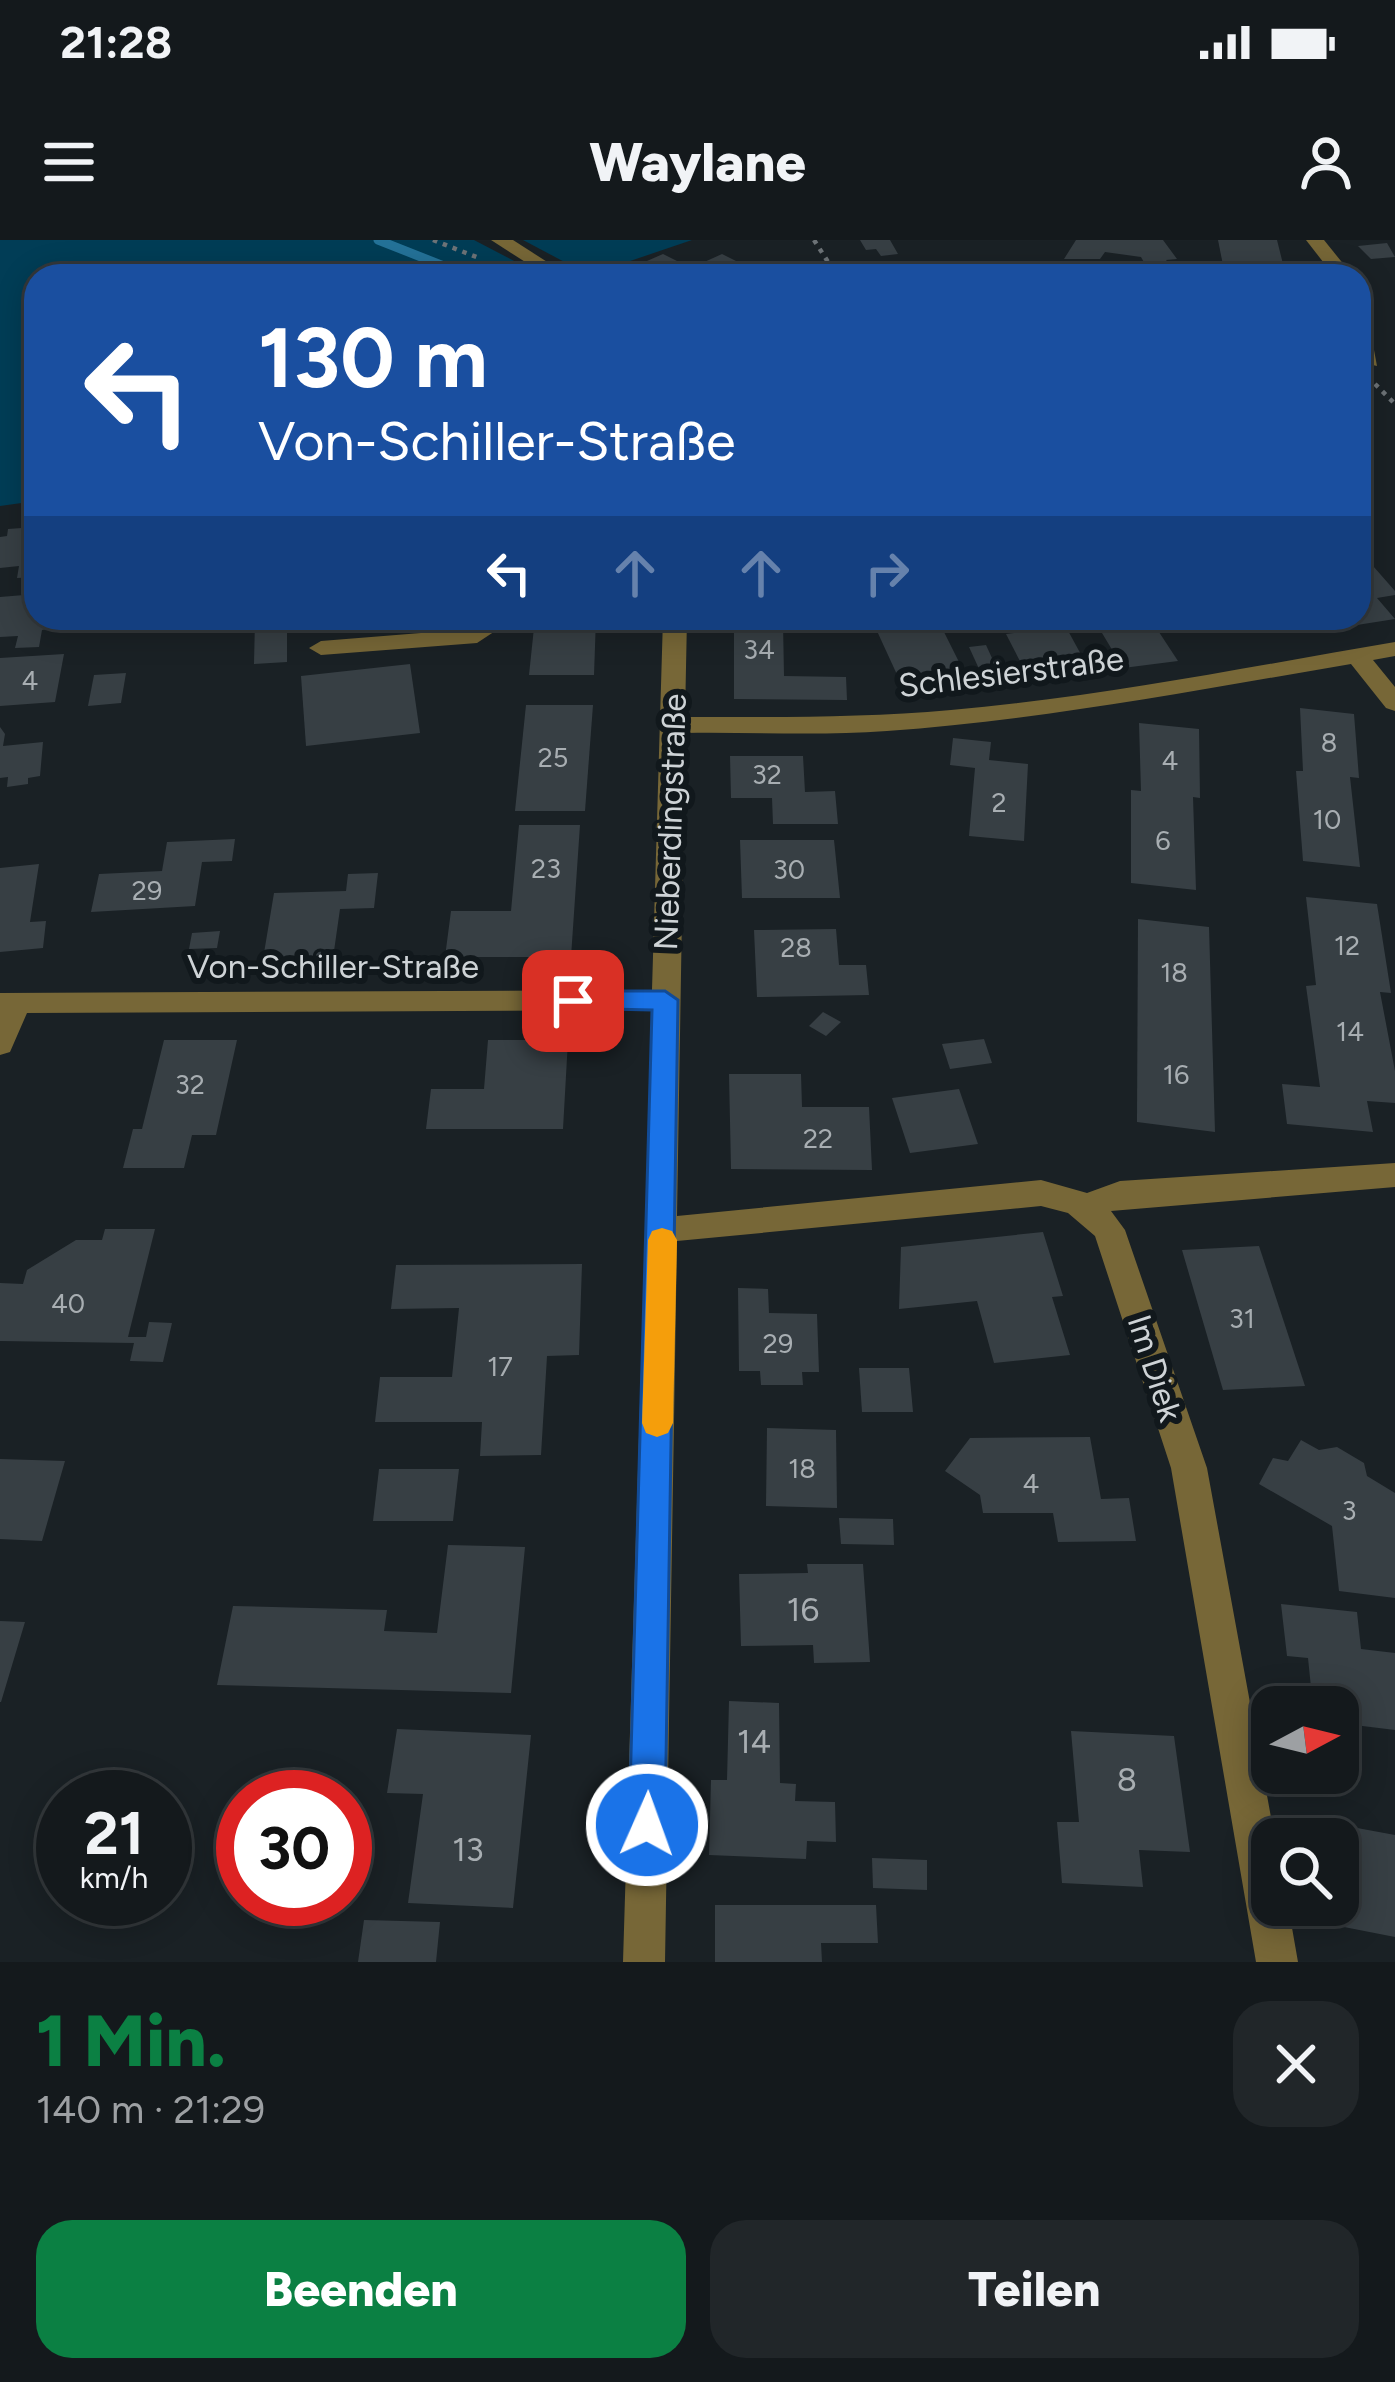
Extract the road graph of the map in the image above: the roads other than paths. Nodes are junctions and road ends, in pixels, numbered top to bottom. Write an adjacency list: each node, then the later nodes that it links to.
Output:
1 (500, 240): 3 (street)
2 (1315, 240): 4 (street)
3 (540, 264)
4 (1334, 264)
5 (487, 630): 7 (street)
6 (675, 630): 11 (street, Nieberdingstraße)
7 (321, 648)
8 (1395, 649): 9 (street, Schlesierstraße)
9 (1356, 655): 10 (street); 11 (street, Schlesierstraße)
10 (1395, 704)
11 (671, 725): 12 (street, Nieberdingstraße)
12 (665, 1000): 13 (street, Von-Schiller-Straße); 17 (street, Nieberdingstraße)
13 (9, 1003): 14 (street)
14 (0, 1043)
15 (1395, 1175): 16 (street)
16 (1088, 1206): 17 (street); 19 (street, Im Diek)
17 (662, 1230): 18 (street, Nieberdingstraße)
18 (644, 1962)
19 (1277, 1962)

